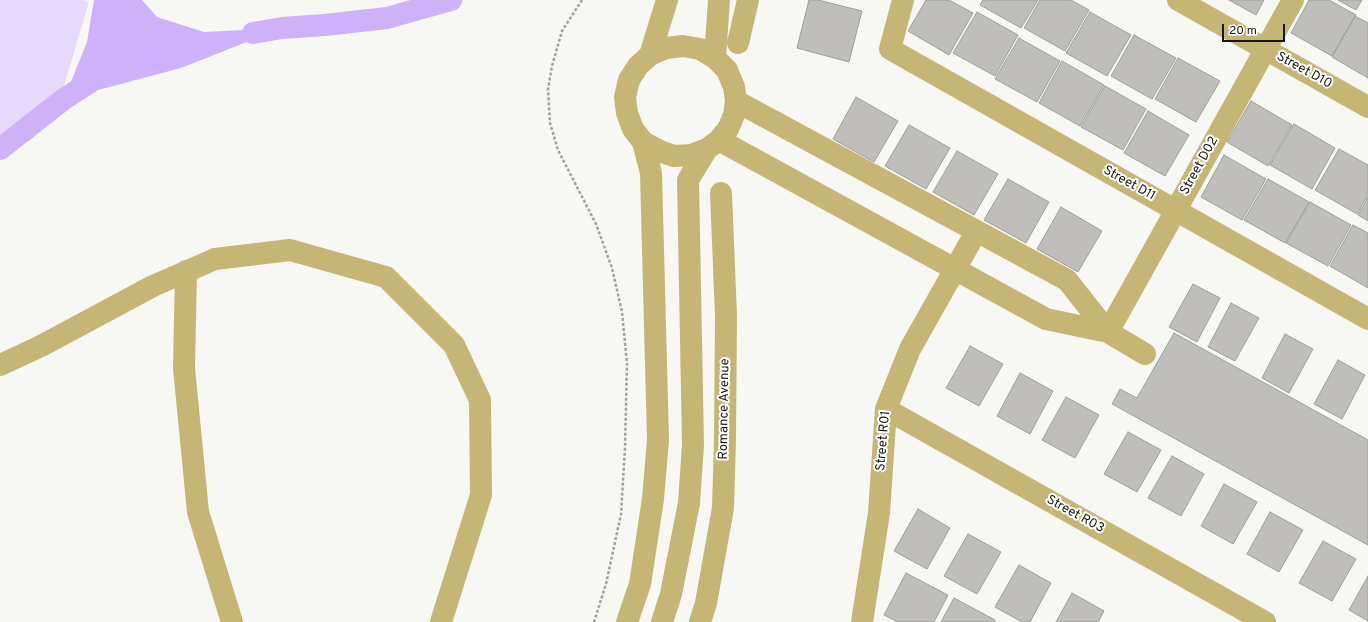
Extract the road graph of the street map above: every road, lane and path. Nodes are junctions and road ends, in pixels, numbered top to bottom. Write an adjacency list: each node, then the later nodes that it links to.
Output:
1 (582, 0): 30 (path)
2 (667, 0): 10 (street)
3 (719, 0): 11 (street)
4 (748, 0): 8 (street)
5 (903, 0): 17 (street, Street D11)
6 (1178, 0): 9 (street, Street D10)
7 (1293, 0): 9 (street, Street D02)
8 (738, 43)
9 (1265, 49): 13 (street, Street D10); 17 (street, Street D02)
10 (650, 55): 11 (street); 14 (street)
11 (715, 58): 12 (street)
12 (736, 101): 15 (street); 18 (street)
13 (1368, 107)
14 (643, 142): 15 (street); 31 (street)
15 (713, 145): 20 (street); 22 (street)
16 (722, 193): 19 (street, Romance Avenue)
17 (1175, 210): 23 (street, Street D11); 24 (street, Street D02)
18 (976, 232): 20 (street, Street R01); 24 (street)
19 (724, 269): 22 (street); 33 (street, Romance Avenue)
20 (955, 270): 24 (street); 27 (street, Street R01)
21 (186, 271): 26 (street); 28 (street); 29 (street)
22 (690, 275): 32 (street)
23 (1368, 319)
24 (1108, 332): 25 (street)
25 (1145, 354)
26 (0, 365)
27 (886, 408): 34 (street, Street R01); 35 (street, Street R03)
28 (232, 622)
29 (441, 622)
30 (594, 622)
31 (627, 622)
32 (662, 622)
33 (700, 622)
34 (862, 622)
35 (1265, 622)

